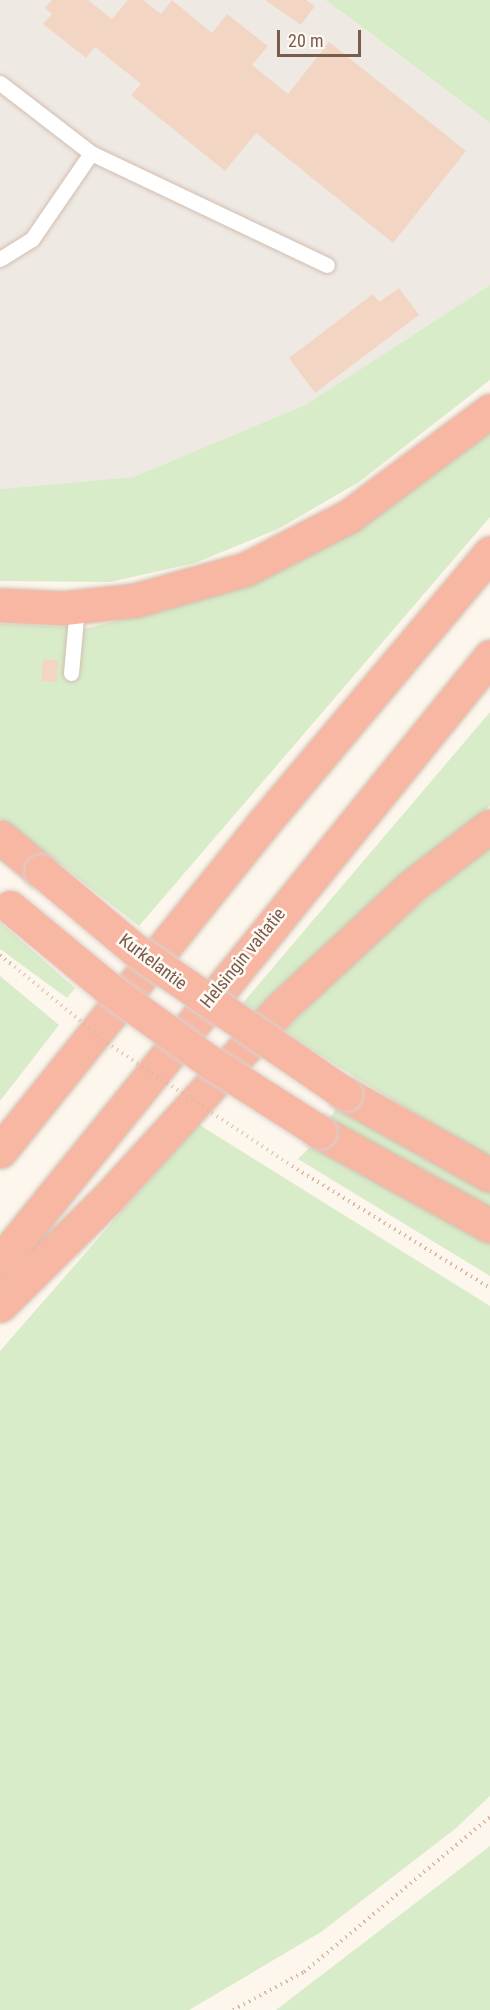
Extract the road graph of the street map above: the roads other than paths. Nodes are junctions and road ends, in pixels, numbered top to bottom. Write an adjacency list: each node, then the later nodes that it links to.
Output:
1 (0, 83): 2 (lane)
2 (91, 153): 3 (lane); 4 (lane)
3 (0, 259)
4 (327, 265)
5 (490, 411): 8 (highway)
6 (490, 553): 14 (highway)
7 (0, 605): 8 (highway)
8 (77, 607): 10 (lane)
9 (490, 657): 17 (highway, Helsingin valtatie)
10 (71, 673)
11 (490, 826): 18 (highway)
12 (0, 837): 15 (highway, Kurkelantie, bridge)
13 (5, 903): 16 (highway, bridge)
14 (0, 1151)
15 (490, 1175)
16 (490, 1226)
17 (0, 1262)
18 (0, 1305)

